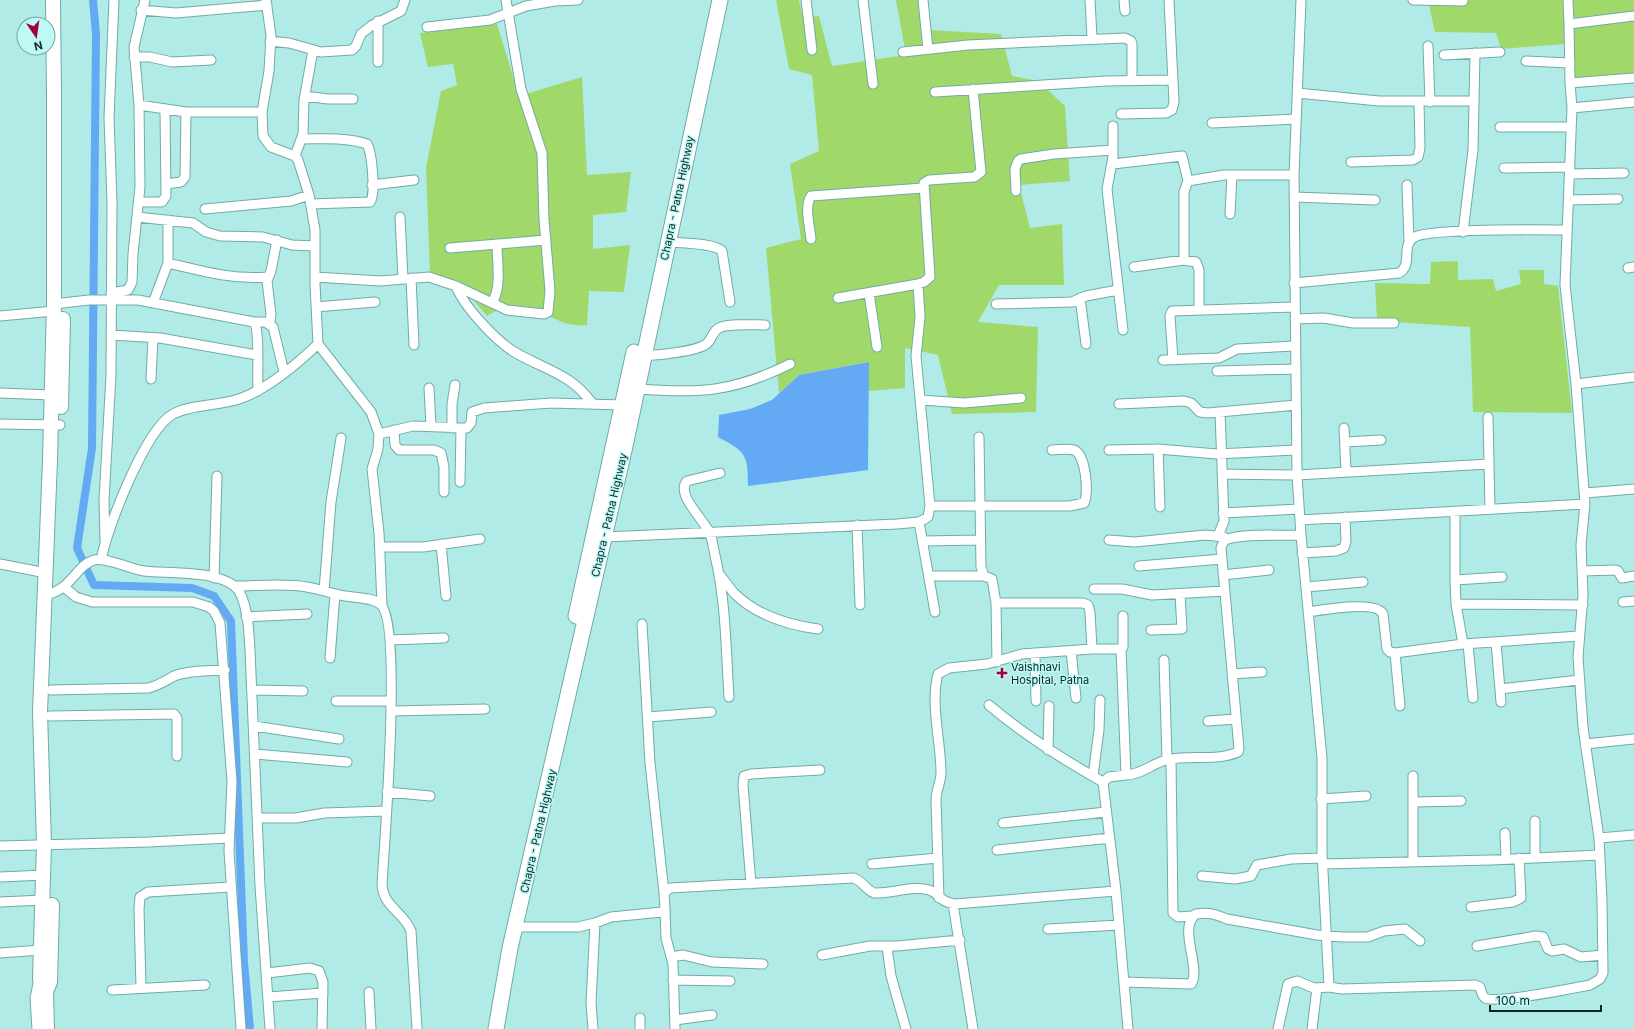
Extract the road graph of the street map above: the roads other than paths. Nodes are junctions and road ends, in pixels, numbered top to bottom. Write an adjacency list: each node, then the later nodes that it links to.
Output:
1 (52, 0): 126 (main road)
2 (62, 0): 126 (main road)
3 (114, 0): 118 (street)
4 (145, 0): 22 (street)
5 (405, 0): 26 (street)
6 (506, 0): 24 (street)
7 (578, 0): 24 (street)
8 (709, 0): 165 (highway, Chapra - Patna Highway)
9 (720, 0): 102 (highway, Chapra - Patna Highway)
10 (806, 0): 34 (street)
11 (863, 0): 48 (street)
12 (923, 0): 32 (street)
13 (1090, 0): 29 (street)
14 (1124, 0): 23 (street)
15 (1170, 0): 46 (street)
16 (1302, 0): 51 (street)
17 (1413, 0): 19 (street)
18 (1568, 0): 27 (street)
19 (1463, 1)
20 (266, 2): 21 (street); 30 (street)
21 (220, 5): 22 (street)
22 (142, 10): 39 (street)
23 (1126, 11)
24 (508, 14): 28 (street); 101 (street)
25 (1634, 16): 27 (street)
26 (378, 21): 33 (street); 42 (street)
27 (1569, 24): 43 (street)
28 (427, 27)
29 (1092, 38): 32 (street); 45 (street)
30 (270, 41): 33 (street); 62 (street)
31 (1428, 46): 56 (street)
32 (928, 49): 35 (street)
33 (313, 50): 52 (street)
34 (812, 50)
35 (903, 52)
36 (1500, 52): 37 (street)
37 (1475, 53): 38 (street); 54 (street)
38 (1444, 55)
39 (134, 56): 40 (street); 58 (street)
40 (211, 60)
41 (1526, 61): 43 (street)
42 (378, 62)
43 (1570, 62): 47 (street)
44 (1634, 78): 47 (street)
45 (1132, 80): 46 (street); 49 (street)
46 (1172, 80): 63 (street)
47 (1570, 83): 59 (street)
48 (873, 84)
49 (973, 89): 50 (street); 84 (street)
50 (935, 92)
51 (1297, 93): 55 (street); 64 (street)
52 (305, 96): 53 (street); 69 (street)
53 (353, 99)
54 (1474, 101): 56 (street); 98 (street)
55 (1419, 102): 56 (street); 72 (street)
56 (1430, 102)
57 (1634, 102): 59 (street)
58 (139, 105): 60 (street); 91 (street)
59 (1572, 108): 68 (street)
60 (165, 110): 61 (street); 81 (street)
61 (186, 112): 62 (street); 81 (street)
62 (262, 112): 71 (street)
63 (1121, 114)
64 (1296, 119): 65 (street); 78 (street)
65 (1212, 123)
66 (1112, 126): 70 (street)
67 (1500, 127): 68 (street)
68 (1571, 127): 75 (street)
69 (302, 139): 71 (street); 82 (street)
70 (1113, 150): 73 (street); 85 (street)
71 (294, 156): 87 (street)
72 (1351, 162)
73 (1113, 164): 80 (street); 116 (street)
74 (1504, 168): 75 (street)
75 (1570, 171): 76 (street); 90 (street)
76 (1624, 173)
77 (1232, 175): 78 (street); 80 (street); 93 (street)
78 (1294, 175): 86 (street)
79 (414, 180): 82 (street)
80 (1188, 181): 107 (street)
81 (166, 184): 91 (street)
82 (372, 185): 87 (street)
83 (1407, 185): 103 (street)
84 (923, 188): 99 (street); 114 (street)
85 (1016, 191)
86 (1294, 197): 89 (street); 113 (street)
87 (310, 199): 92 (street); 105 (street)
88 (1618, 199): 90 (street)
89 (1376, 200)
90 (1569, 200): 97 (street)
91 (139, 202): 94 (street)
92 (205, 209)
93 (1230, 214)
94 (137, 217): 96 (street); 118 (street)
95 (400, 217): 112 (street)
96 (168, 220): 100 (street); 108 (street)
97 (1566, 230): 98 (street); 155 (street)
98 (1463, 232): 103 (street)
99 (811, 239)
100 (276, 240): 105 (street); 110 (street)
101 (546, 240): 104 (street); 124 (street)
102 (668, 242): 122 (street); 145 (highway, Chapra - Patna Highway)
103 (1409, 242): 113 (street)
104 (497, 244): 106 (street); 124 (street)
105 (315, 246): 111 (street)
106 (450, 248)
107 (1184, 260): 109 (street); 129 (street)
108 (168, 263): 110 (street); 123 (street)
109 (1134, 267)
110 (267, 277): 134 (street)
111 (315, 277): 112 (street); 127 (street)
112 (407, 278): 115 (street); 141 (street)
113 (1294, 283): 128 (street)
114 (918, 284): 117 (street); 162 (street)
115 (456, 286): 124 (street); 163 (street)
116 (1118, 290): 120 (street); 136 (street)
117 (869, 293): 119 (street); 143 (street)
118 (109, 297): 123 (street); 126 (street); 137 (street)
119 (838, 298)
120 (1080, 298): 125 (street); 140 (street)
121 (375, 302): 127 (street)
122 (730, 302)
123 (153, 303): 132 (street)
124 (492, 303)
125 (996, 304)
126 (57, 306): 130 (street); 160 (main road); 170 (main road)
127 (316, 307): 139 (street)
128 (1295, 307): 129 (street); 131 (street)
129 (1199, 310): 147 (street)
130 (0, 316)
131 (1295, 319): 133 (street); 142 (street)
132 (254, 322): 134 (street); 144 (street)
133 (1394, 322)
134 (270, 323): 151 (street)
135 (765, 325): 145 (street)
136 (1123, 330)
137 (111, 335): 138 (street); 214 (street)
138 (153, 338): 144 (street); 153 (street)
139 (318, 344): 151 (street); 175 (street)
140 (1086, 344)
141 (414, 345)
142 (1296, 346): 147 (street); 149 (street)
143 (877, 348)
144 (257, 355): 158 (street)
145 (644, 355): 157 (highway, Chapra - Patna Highway)
146 (1163, 360): 147 (street)
147 (1173, 360)
148 (790, 364): 157 (street)
149 (1296, 369): 150 (street); 166 (street)
150 (1218, 371)
151 (284, 372): 158 (street)
152 (1634, 377): 155 (street)
153 (151, 379)
154 (455, 384): 172 (street)
155 (1576, 384): 194 (street)
156 (429, 388): 171 (street)
157 (637, 389): 209 (highway, Chapra - Patna Highway)
158 (258, 391): 214 (street)
159 (0, 392): 160 (street)
160 (52, 395): 170 (main road)
161 (1021, 398): 162 (street)
162 (921, 400): 196 (street)
163 (592, 403): 165 (street); 172 (street)
164 (1119, 404): 167 (street)
165 (623, 405): 392 (highway, Chapra - Patna Highway)
166 (1296, 405): 167 (street); 183 (street)
167 (1220, 412): 184 (street)
168 (1488, 417): 185 (street)
169 (0, 424): 170 (street)
170 (56, 425): 226 (main road); 240 (main road)
171 (431, 426): 172 (street); 174 (street)
172 (456, 428): 191 (street)
173 (1344, 428): 179 (street)
174 (394, 430): 175 (street); 193 (street)
175 (379, 434): 217 (street)
176 (979, 437): 197 (street)
177 (341, 438): 238 (street)
178 (1381, 440): 179 (street)
179 (1345, 442): 186 (street)
180 (1158, 449): 182 (street); 184 (street); 198 (street)
181 (1052, 450): 197 (street)
182 (1109, 450)
183 (1296, 450): 184 (street); 189 (street)
184 (1222, 454): 188 (street)
185 (1489, 464): 186 (street); 200 (street)
186 (1346, 472): 189 (street)
187 (720, 473): 207 (street)
188 (1222, 474): 189 (street); 202 (street)
189 (1297, 474): 199 (street)
190 (217, 476): 232 (street)
191 (460, 482)
192 (1634, 489): 194 (street)
193 (444, 492)
194 (1585, 493): 195 (street)
195 (1585, 504): 200 (street); 224 (street)
196 (930, 506): 197 (street); 205 (street)
197 (980, 506): 212 (street)
198 (1160, 507)
199 (1299, 509): 202 (street); 204 (street)
200 (1490, 509): 201 (street)
201 (1454, 511): 203 (street); 233 (street)
202 (1223, 513): 210 (street)
203 (1345, 517): 204 (street); 218 (street)
204 (1300, 520): 208 (street)
205 (919, 522): 206 (street); 215 (street)
206 (857, 525): 207 (street); 249 (street)
207 (710, 533): 209 (street); 225 (street)
208 (1301, 535): 210 (street); 218 (street)
209 (604, 537): 355 (highway, Chapra - Patna Highway)
210 (1223, 537): 213 (street); 219 (street)
211 (480, 539): 216 (street)
212 (980, 540): 215 (street); 229 (street)
213 (1109, 540)
214 (105, 541): 220 (street)
215 (923, 541): 228 (street)
216 (441, 544): 217 (street); 243 (street)
217 (380, 547): 248 (street)
218 (1302, 553): 236 (street)
219 (1222, 559): 222 (street); 227 (street)
220 (101, 560): 232 (street); 240 (street)
221 (0, 564): 226 (street)
222 (1139, 566)
223 (1269, 570): 227 (street)
224 (1583, 571): 230 (street); 250 (street)
225 (718, 572): 257 (street); 280 (street)
226 (46, 573): 240 (main road)
227 (1223, 575): 239 (street)
228 (930, 576): 229 (street); 251 (street)
229 (984, 576): 246 (street)
230 (1634, 576)
231 (1502, 577): 233 (street)
232 (214, 578): 235 (street)
233 (1456, 580): 247 (street)
234 (1363, 582): 236 (street)
235 (235, 586): 238 (street); 255 (street)
236 (1306, 587): 252 (street)
237 (1094, 589): 242 (street)
238 (324, 590): 241 (street)
239 (1225, 591): 242 (street); 274 (street)
240 (54, 592): 272 (street); 277 (main road); 328 (main road)
241 (335, 594): 248 (street); 269 (street)
242 (1180, 594): 258 (street)
243 (446, 596)
244 (1634, 601): 245 (street)
245 (1623, 602)
246 (996, 603): 264 (street); 271 (street)
247 (1456, 604): 250 (street); 263 (street)
248 (382, 605): 261 (street)
249 (860, 605)
250 (1583, 605): 259 (street)
251 (936, 612)
252 (1308, 612): 268 (street); 315 (street)
253 (307, 614): 255 (street)
254 (1123, 616): 265 (street)
255 (246, 617): 278 (street)
256 (642, 624): 295 (street)
257 (818, 629)
258 (1151, 630)
259 (1579, 636): 262 (street); 275 (street)
260 (444, 638): 261 (street)
261 (390, 640): 285 (street)
262 (1496, 642): 263 (street); 276 (street)
263 (1465, 644): 268 (street); 282 (street)
264 (1092, 649): 265 (street); 266 (street)
265 (1121, 649): 308 (street)
266 (1072, 651): 267 (street); 281 (street)
267 (1035, 653): 271 (street); 286 (street)
268 (1395, 653): 290 (street)
269 (330, 658)
270 (1164, 660): 305 (street)
271 (997, 662): 332 (street)
272 (225, 670): 277 (street); 325 (street)
273 (1262, 672): 274 (street)
274 (1232, 674): 296 (street)
275 (1579, 680): 276 (street); 301 (street)
276 (1500, 689): 287 (street)
277 (51, 690): 294 (main road)
278 (252, 690): 279 (street); 298 (street)
279 (303, 691)
280 (729, 697)
281 (1076, 698)
282 (1473, 698)
283 (1100, 700): 309 (street)
284 (336, 701): 285 (street)
285 (391, 701): 292 (street)
286 (1036, 701)
287 (1501, 702)
288 (989, 705): 302 (street)
289 (1049, 706): 302 (street)
290 (1400, 706)
291 (485, 709): 292 (street)
292 (391, 711): 312 (street)
293 (711, 712): 295 (street)
294 (50, 716): 304 (street); 328 (main road)
295 (648, 717): 345 (street)
296 (1236, 719): 297 (street); 305 (street)
297 (1208, 721)
298 (254, 726): 299 (street); 303 (street)
299 (339, 739)
300 (1634, 739): 301 (street)
301 (1585, 744): 327 (street)
302 (1048, 750): 309 (street)
303 (255, 754): 306 (street); 320 (street)
304 (177, 756)
305 (1169, 760): 308 (street); 352 (street)
306 (347, 762)
307 (820, 770): 342 (street)
308 (1126, 775): 311 (street)
309 (1093, 776): 311 (street)
310 (1413, 776): 317 (street)
311 (1103, 782): 319 (street)
312 (387, 792): 313 (street); 318 (street)
313 (430, 796)
314 (1366, 796): 315 (street)
315 (1322, 798): 336 (street)
316 (1461, 801): 317 (street)
317 (1413, 802): 337 (street)
318 (386, 811): 320 (street); 391 (street)
319 (1106, 812): 322 (street); 326 (street)
320 (257, 818): 368 (street)
321 (1535, 821): 334 (street)
322 (1003, 823)
323 (1505, 833): 335 (street)
324 (1634, 835): 327 (street)
325 (229, 838): 328 (street); 343 (street)
326 (1110, 838): 330 (street); 344 (street)
327 (1599, 838): 331 (street)
328 (49, 844): 329 (street); 339 (main road); 373 (main road)
329 (0, 846)
330 (997, 850)
331 (1600, 855): 334 (street); 364 (street)
332 (938, 858): 338 (street); 346 (street)
333 (1519, 858): 334 (street); 335 (street); 350 (street)
334 (1535, 858)
335 (1506, 859): 337 (street)
336 (1323, 861): 337 (street); 340 (street); 357 (street)
337 (1413, 861)
338 (872, 864)
339 (44, 874): 341 (street); 347 (main road)
340 (1202, 876)
341 (0, 877)
342 (751, 884): 345 (street); 346 (street)
343 (231, 887): 375 (street); 387 (street)
344 (1116, 891): 349 (street); 354 (street)
345 (664, 893): 351 (street)
346 (939, 898): 349 (street)
347 (43, 900): 348 (street); 362 (main road)
348 (0, 902)
349 (953, 904): 358 (street)
350 (1471, 907)
351 (665, 909): 353 (street); 366 (street)
352 (1192, 916): 357 (street); 371 (street)
353 (595, 923): 355 (street); 394 (street)
354 (1119, 925): 356 (street); 371 (street)
355 (516, 927): 393 (highway, Chapra - Patna Highway)
356 (1048, 929)
357 (1327, 936): 359 (street); 374 (street)
358 (960, 940): 361 (street); 397 (street)
359 (1420, 941)
360 (1477, 946): 364 (street)
361 (887, 947): 365 (street); 396 (street)
362 (41, 950): 363 (street); 373 (main road)
363 (0, 953)
364 (1603, 954): 374 (street)
365 (822, 955)
366 (671, 957): 367 (street); 369 (street)
367 (763, 964)
368 (267, 973): 378 (street); 380 (street)
369 (673, 980): 370 (street); 383 (street)
370 (730, 981)
371 (1124, 982): 398 (street)
372 (204, 985): 375 (street)
373 (46, 987): 384 (street); 385 (main road); 386 (street)
374 (1329, 987): 376 (street)
375 (141, 988): 377 (street)
376 (1317, 988): 399 (street); 400 (street)
377 (112, 990)
378 (323, 992): 380 (street); 389 (street)
379 (369, 992): 390 (street)
380 (268, 997): 388 (street)
381 (712, 1015): 383 (street)
382 (640, 1018): 395 (street)
383 (675, 1024)
384 (38, 1029)
385 (47, 1029)
386 (52, 1029)
387 (241, 1029)
388 (270, 1029)
389 (322, 1029)
390 (371, 1029)
391 (417, 1029)
392 (486, 1029)
393 (496, 1029)
394 (593, 1029)
395 (640, 1029)
396 (906, 1029)
397 (973, 1029)
398 (1128, 1029)
399 (1278, 1029)
400 (1312, 1029)

